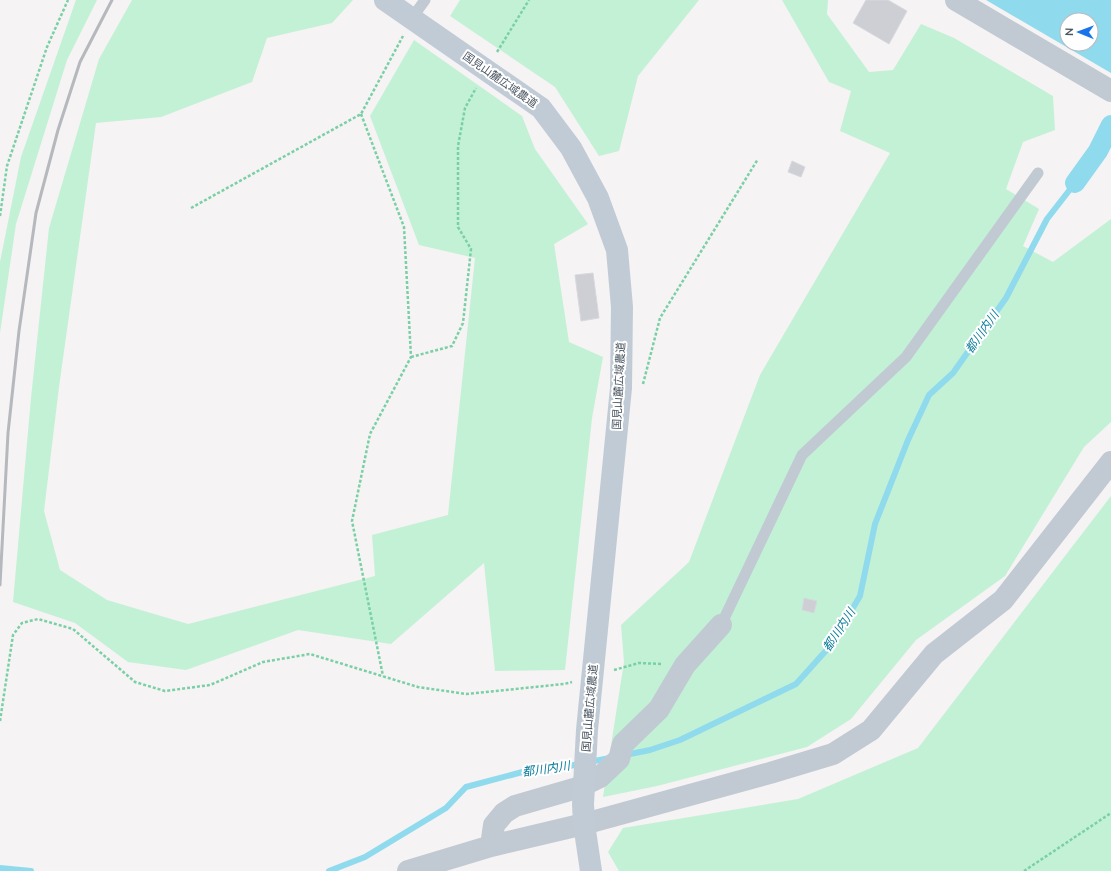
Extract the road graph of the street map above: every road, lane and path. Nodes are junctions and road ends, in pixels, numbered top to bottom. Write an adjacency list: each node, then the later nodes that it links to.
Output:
1 (68, 0): 13 (path)
2 (385, 0): 6 (street, 国見山麓広域農道)
3 (425, 0): 6 (lane)
4 (530, 0): 7 (path)
5 (956, 0): 8 (street)
6 (412, 18): 7 (street, 国見山麓広域農道); 9 (path)
7 (486, 70): 14 (path); 15 (street, 国見山麓広域農道)
8 (1111, 91)
9 (361, 114): 12 (path); 14 (path)
10 (758, 159): 15 (path)
11 (1038, 173): 17 (lane)
12 (191, 208)
13 (0, 216)
14 (410, 357): 20 (path)
15 (621, 388): 24 (street, 国見山麓広域農道)
16 (1111, 462): 24 (street)
17 (721, 626): 18 (street)
18 (685, 665): 19 (path); 25 (street)
19 (609, 671)
20 (383, 676): 21 (path); 22 (path)
21 (579, 680)
22 (0, 721)
23 (1111, 812): 28 (path)
24 (583, 814): 25 (street); 27 (street, 国見山麓広域農道)
25 (491, 846): 26 (street)
26 (408, 871)
27 (591, 871)
28 (1024, 871)

